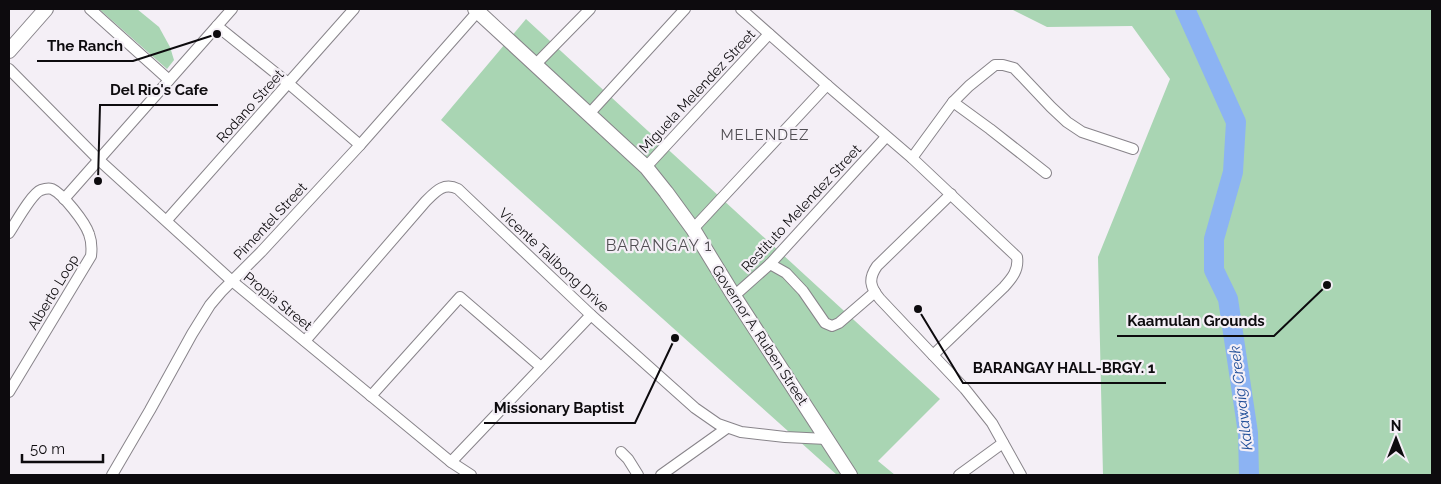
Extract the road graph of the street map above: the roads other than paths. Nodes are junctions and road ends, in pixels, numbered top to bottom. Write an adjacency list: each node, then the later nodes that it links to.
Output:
1 (46, 9): 11 (main road)
2 (90, 9): 14 (street)
3 (232, 9): 9 (street)
4 (354, 9): 15 (street, Rodano Street)
5 (477, 9): 12 (main road, Governor A. Ruben Street); 20 (street, Pimentel Street)
6 (590, 9): 12 (street)
7 (685, 9): 18 (street)
8 (741, 9): 10 (street)
9 (217, 26): 14 (street); 15 (street)
10 (769, 34): 16 (street); 24 (street, Miguela Melendez Street)
11 (9, 51)
12 (535, 65): 18 (main road, Governor A. Ruben Street)
13 (9, 69): 23 (street, Propia Street)
14 (169, 80): 23 (street)
15 (288, 84): 20 (street); 28 (street, Rodano Street)
16 (827, 85): 19 (street); 29 (street)
17 (953, 102): 21 (street); 22 (street); 25 (street)
18 (589, 114): 24 (main road, Governor A. Ruben Street)
19 (886, 137): 22 (street); 31 (street, Restituto Melendez Street)
20 (360, 144): 32 (street, Pimentel Street)
21 (1133, 149)
22 (912, 158): 26 (street)
23 (99, 160): 27 (street); 28 (street, Propia Street)
24 (646, 167): 29 (main road, Governor A. Ruben Street)
25 (1046, 173)
26 (950, 194): 33 (street); 37 (street)
27 (64, 199): 30 (street, Alberto Loop); 39 (street, Alberto Loop)
28 (166, 220): 32 (street, Propia Street)
29 (693, 229): 34 (main road, Governor A. Ruben Street)
30 (9, 233)
31 (770, 264): 33 (street); 34 (street, Restituto Melendez Street)
32 (232, 281): 36 (street, Propia Street); 46 (street, Pimentel Street)
33 (875, 292): 37 (street)
34 (734, 296): 42 (main road, Governor A. Ruben Street)
35 (592, 315): 36 (street, Vicente Talibong Drive); 38 (street); 41 (street, Vicente Talibong Drive)
36 (305, 342): 40 (street, Propia Street)
37 (934, 355): 43 (street)
38 (542, 367): 40 (street); 45 (street)
39 (9, 392)
40 (371, 396): 45 (street, Propia Street)
41 (727, 428): 42 (street, Vicente Talibong Drive); 49 (street)
42 (827, 439): 50 (main road, Governor A. Ruben Street)
43 (1003, 443): 51 (street); 52 (street)
44 (621, 452): 48 (street)
45 (451, 462): 47 (street, Propia Street)
46 (112, 475)
47 (471, 475)
48 (638, 475)
49 (661, 475)
50 (850, 475)
51 (959, 475)
52 (1021, 475)

